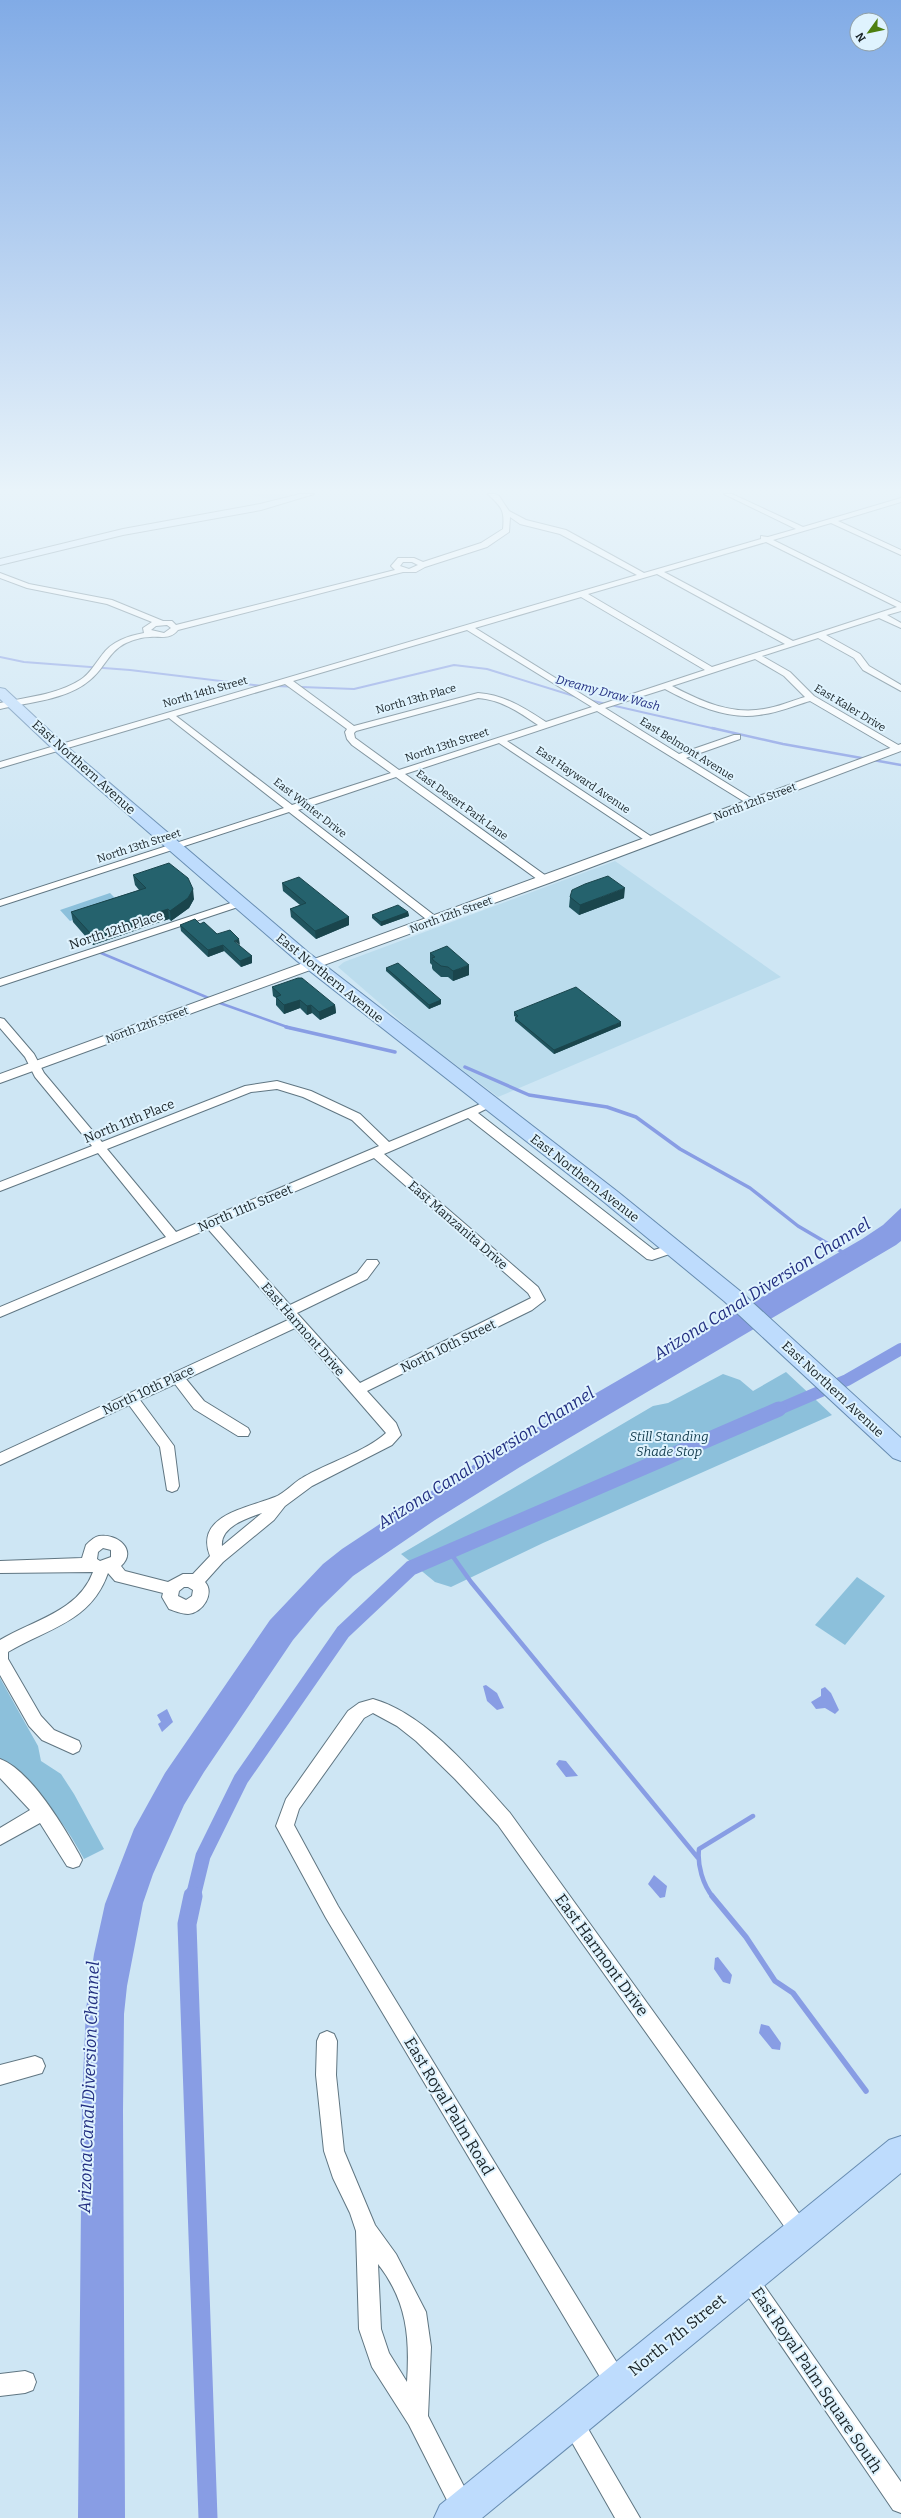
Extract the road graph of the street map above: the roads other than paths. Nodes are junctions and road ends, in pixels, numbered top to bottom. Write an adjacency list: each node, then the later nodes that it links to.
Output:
1 (126, 612): 13 (street)
2 (133, 612): 10 (street)
3 (220, 612): 10 (street)
4 (226, 612): 10 (street)
5 (519, 612): 12 (street, North 14th Street)
6 (611, 612): 17 (street)
7 (731, 612): 15 (street)
8 (889, 612): 9 (street, North 13th Street)
9 (880, 615): 11 (street); 14 (street, North 13th Street)
10 (168, 625): 13 (street); 13 (street)
11 (901, 626)
12 (468, 627): 18 (street, North 14th Street); 25 (street, East Belmont Avenue)
13 (149, 630): 24 (street)
14 (819, 635): 15 (street, North 13th Street); 20 (street)
15 (792, 644): 16 (street, North 13th Street)
16 (756, 656): 17 (street, North 13th Street); 23 (street, East Kaler Drive)
17 (711, 670): 19 (street, North 13th Street)
18 (287, 681): 26 (street, North 14th Street); 28 (street, East Desert Park Lane)
19 (666, 686): 23 (street); 25 (street, North 13th Street)
20 (901, 688)
21 (0, 692): 24 (main road, East Northern Avenue)
22 (491, 695): 27 (street, East Hayward Avenue); 28 (street, North 13th Place)
23 (811, 698): 32 (street, East Kaler Drive)
24 (6, 705): 31 (main road, East Northern Avenue)
25 (598, 708): 27 (street, North 13th Street); 33 (street, East Belmont Avenue)
26 (170, 715): 31 (street, North 14th Street); 37 (street, East Winter Drive)
27 (545, 725): 30 (street, North 13th Street)
28 (351, 730): 35 (street, East Desert Park Lane)
29 (737, 737): 33 (street)
30 (500, 740): 35 (street, North 13th Street); 38 (street, East Hayward Avenue)
31 (60, 748): 34 (street, North 14th Street); 39 (main road, East Northern Avenue)
32 (899, 748): 36 (street, North 12th Street)
33 (679, 757): 36 (street, East Belmont Avenue)
34 (0, 765)
35 (397, 774): 37 (street, North 13th Street); 40 (street, East Desert Park Lane)
36 (751, 802): 38 (street, North 12th Street)
37 (293, 809): 39 (street, North 13th Street); 43 (street, East Winter Drive)
38 (652, 841): 40 (street, North 12th Street)
39 (175, 847): 41 (street, North 13th Street); 42 (main road, East Northern Avenue)
40 (545, 880): 43 (street, North 12th Street)
41 (0, 903)
42 (240, 903): 44 (main road, East Northern Avenue); 45 (street, North 12th Place)
43 (434, 921): 44 (street, North 12th Street)
44 (313, 965): 47 (street, North 12th Street); 50 (main road, East Northern Avenue)
45 (0, 983)
46 (0, 1021): 47 (street)
47 (35, 1066): 48 (street, North 12th Street); 52 (street)
48 (0, 1079)
49 (268, 1085): 52 (street, North 11th Place); 53 (street, East Manzanita Drive)
50 (490, 1104): 51 (street, North 11th Street); 57 (main road, East Northern Avenue)
51 (470, 1113): 53 (street, North 11th Street); 57 (street, East Northern Avenue)
52 (100, 1148): 54 (street, North 11th Place); 56 (street)
53 (381, 1150): 55 (street, North 11th Street); 59 (street, East Manzanita Drive)
54 (0, 1187)
55 (210, 1223): 56 (street, North 11th Street); 61 (street, East Harmont Drive)
56 (174, 1238): 60 (street, North 11th Street)
57 (673, 1248): 66 (main road, East Northern Avenue)
58 (372, 1263): 61 (street, North 10th Place)
59 (538, 1300): 63 (street, North 10th Street)
60 (0, 1312)
61 (291, 1317): 62 (street, North 10th Place); 63 (street, East Harmont Drive)
62 (177, 1376): 64 (street, North 10th Place); 65 (street)
63 (357, 1390): 69 (street, East Harmont Drive)
64 (131, 1398): 67 (street, North 10th Place); 68 (street)
65 (244, 1432)
66 (901, 1452)
67 (0, 1459)
68 (172, 1486)
69 (280, 1502): 70 (street); 70 (street)
70 (218, 1558): 73 (street)
71 (102, 1566): 72 (street); 74 (street); 75 (street)
72 (0, 1567)
73 (195, 1582): 74 (street); 74 (street)
74 (172, 1589)
75 (0, 1648)
76 (0, 1653): 77 (street)
77 (73, 1746)
78 (0, 1767): 79 (street)
79 (43, 1812): 81 (street); 82 (street)
80 (285, 1826): 88 (street, East Harmont Drive); 91 (street, East Royal Palm Road)
81 (0, 1837)
82 (73, 1860)
83 (327, 2041): 87 (street)
84 (35, 2066): 85 (street)
85 (0, 2075)
86 (901, 2152): 88 (main road, North 7th Street)
87 (366, 2231): 93 (street); 93 (street)
88 (801, 2234): 89 (main road, North 7th Street)
89 (747, 2278): 91 (main road, North 7th Street); 95 (street, East Royal Palm Square South)
90 (25, 2382): 92 (street)
91 (617, 2384): 94 (main road, North 7th Street)
92 (0, 2385)
93 (417, 2416): 96 (street)
94 (572, 2422): 96 (main road, North 7th Street); 97 (street)
95 (901, 2502)
96 (458, 2515)
97 (628, 2518)

